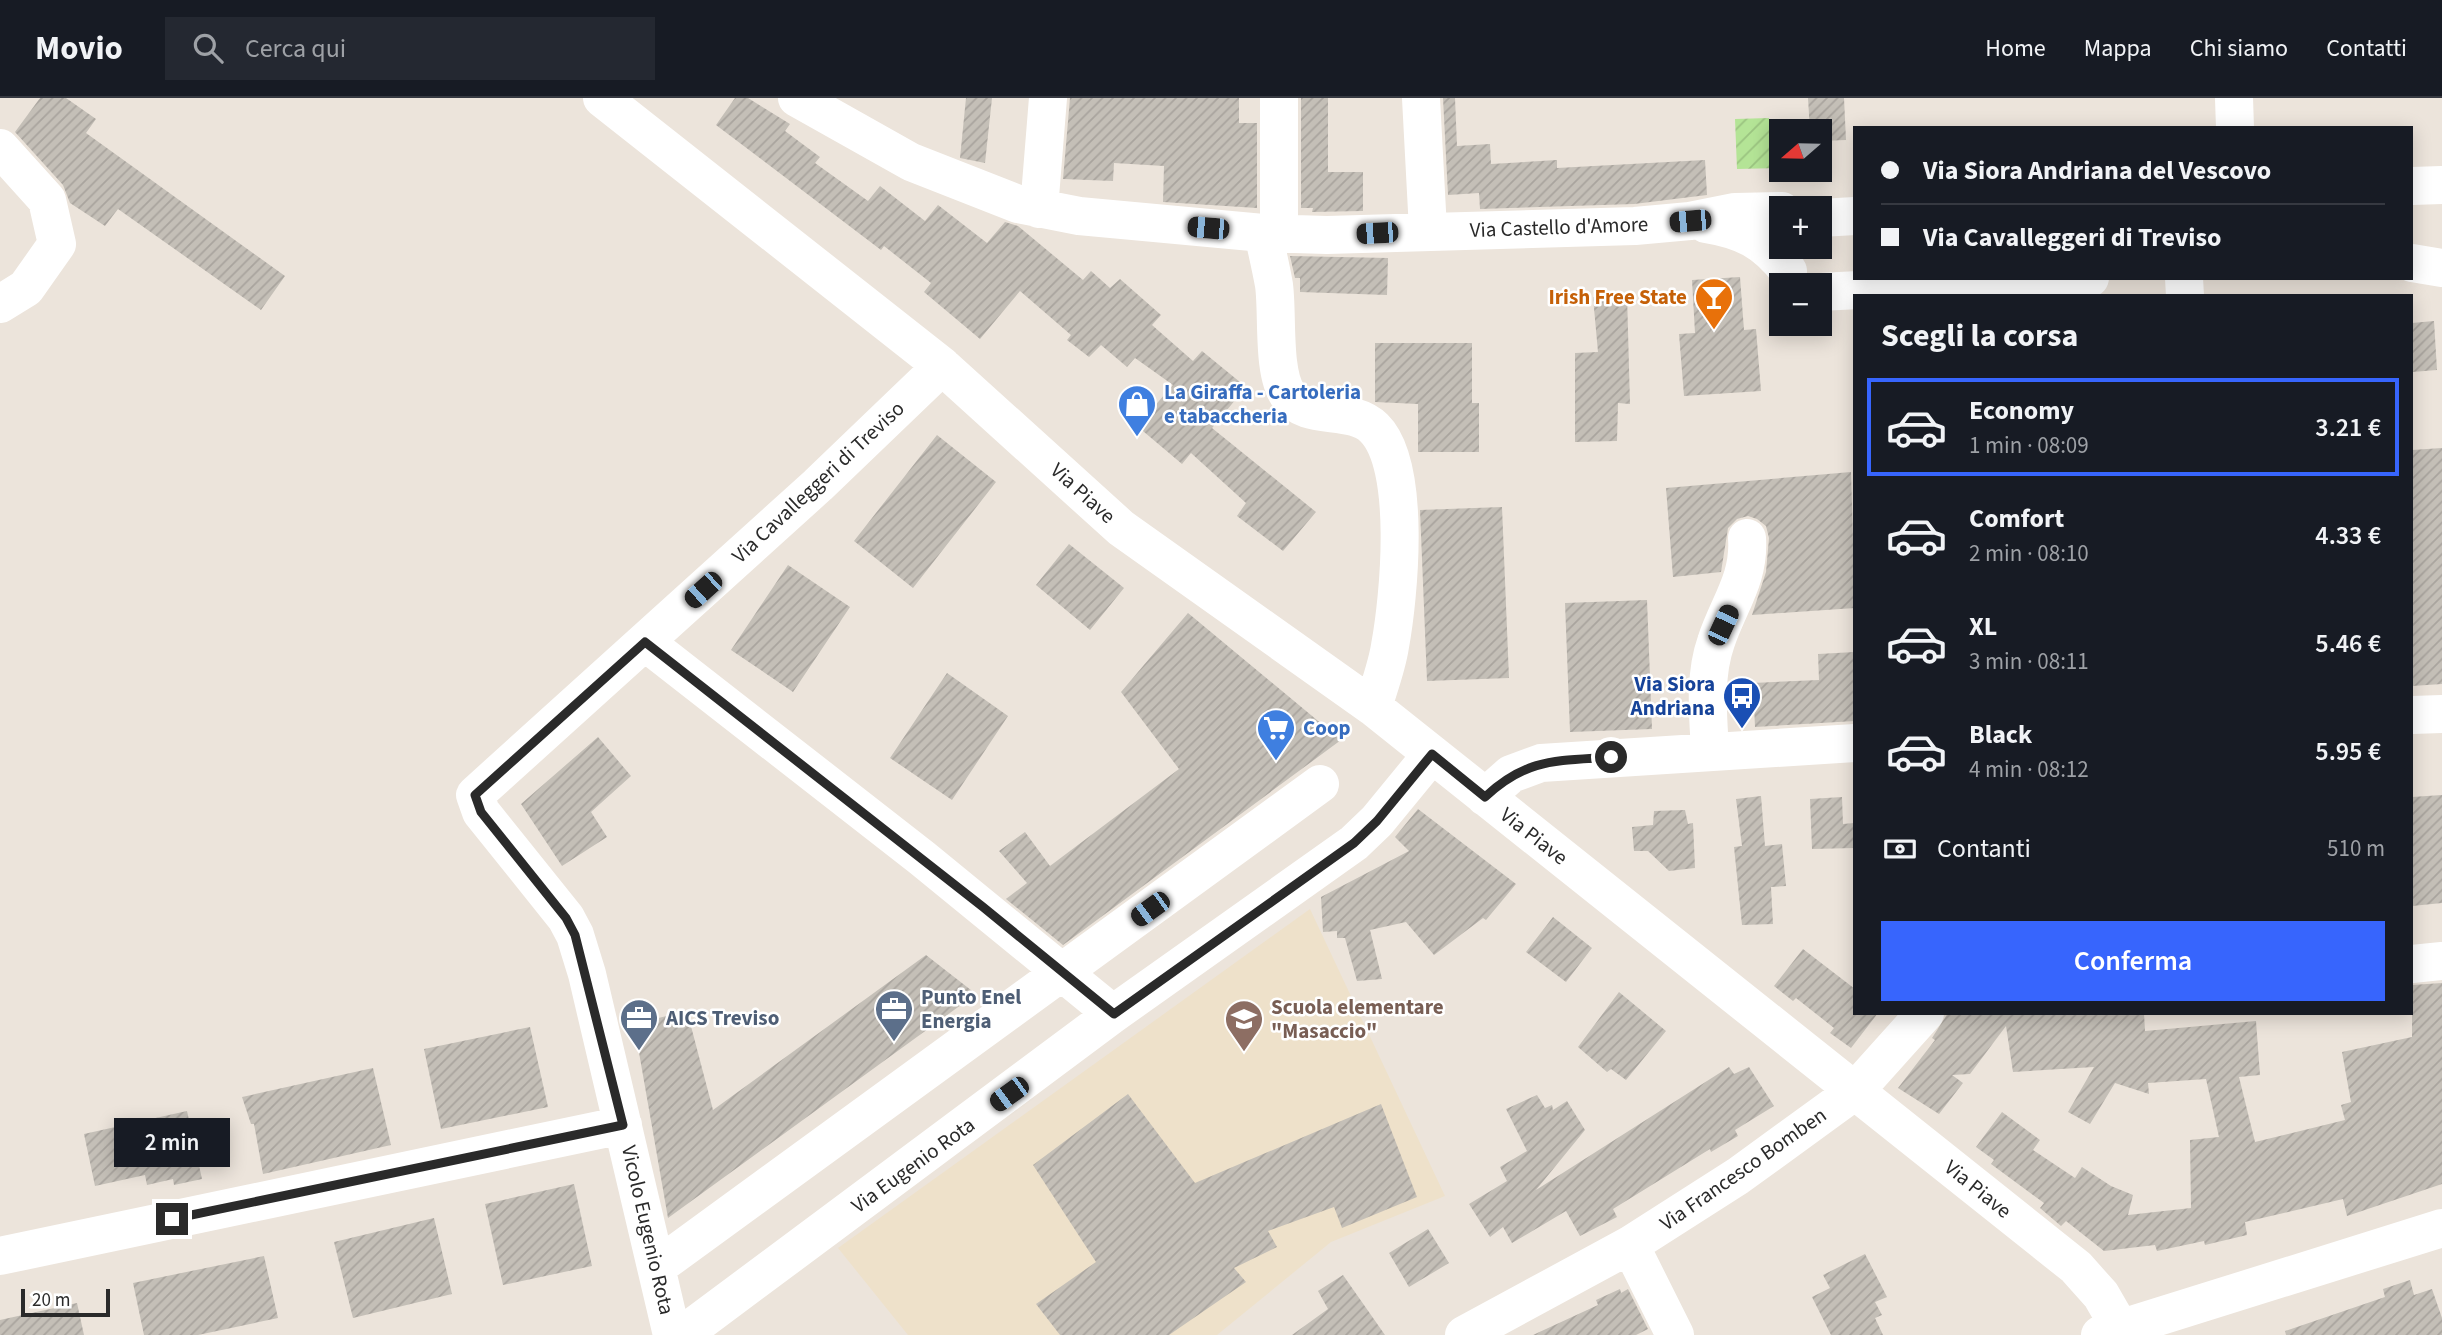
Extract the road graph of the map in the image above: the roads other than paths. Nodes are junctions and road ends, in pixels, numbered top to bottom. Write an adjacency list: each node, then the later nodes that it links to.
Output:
1 (602, 98): 24 (street, Via Piave)
2 (797, 98): 11 (street, Via Castello d'Amore)
3 (1048, 98): 11 (street)
4 (1279, 98): 15 (street)
5 (1421, 98): 14 (street)
6 (2234, 98): 7 (street)
7 (2235, 126)
8 (0, 148): 23 (street)
9 (2442, 185): 10 (street)
10 (2413, 186)
11 (1039, 209): 15 (street, Via Castello d'Amore)
12 (1769, 211): 13 (street, Via Castello d'Amore)
13 (1690, 221): 14 (street, Via Castello d'Amore); 19 (street, Via Castello d'Amore)
14 (1428, 230): 15 (street, Via Castello d'Amore)
15 (1271, 233): 27 (street)
16 (2442, 260): 17 (street)
17 (2413, 262)
18 (2413, 262): 20 (street)
19 (1791, 268)
20 (2442, 268)
21 (2051, 280): 22 (street)
22 (1832, 291)
23 (0, 304)
24 (942, 366): 26 (street, Via Cavalleggeri di Treviso); 27 (street, Via Piave)
25 (1747, 538): 31 (street)
26 (645, 642): 37 (street); 41 (street, Via Cavalleggeri di Treviso)
27 (1373, 707): 32 (street, Via Piave)
28 (2442, 714): 29 (street)
29 (2413, 715)
30 (1853, 743): 31 (street)
31 (1710, 750): 34 (street)
32 (1432, 754): 34 (street, Via Piave); 38 (street, Via Eugenio Rota)
33 (1320, 784): 37 (street)
34 (1485, 797): 40 (street, Via Piave)
35 (2442, 961): 36 (street)
36 (2413, 964)
37 (1065, 972): 38 (street); 45 (street)
38 (1114, 1014): 48 (street, Via Eugenio Rota)
39 (1923, 1015): 40 (street, Via Francesco Bomben)
40 (1855, 1091): 43 (street, Via Francesco Bomben); 46 (street, Via Piave)
41 (623, 1125): 44 (street); 45 (street, Vicolo Eugenio Rota)
42 (2442, 1228): 46 (street, Via Piave)
43 (1630, 1245): 49 (street, Via Francesco Bomben); 50 (street)
44 (0, 1256)
45 (657, 1267): 47 (street, Vicolo Eugenio Rota)
46 (2110, 1332)
47 (672, 1335)
48 (681, 1335)
49 (1464, 1335)
50 (1675, 1335)

